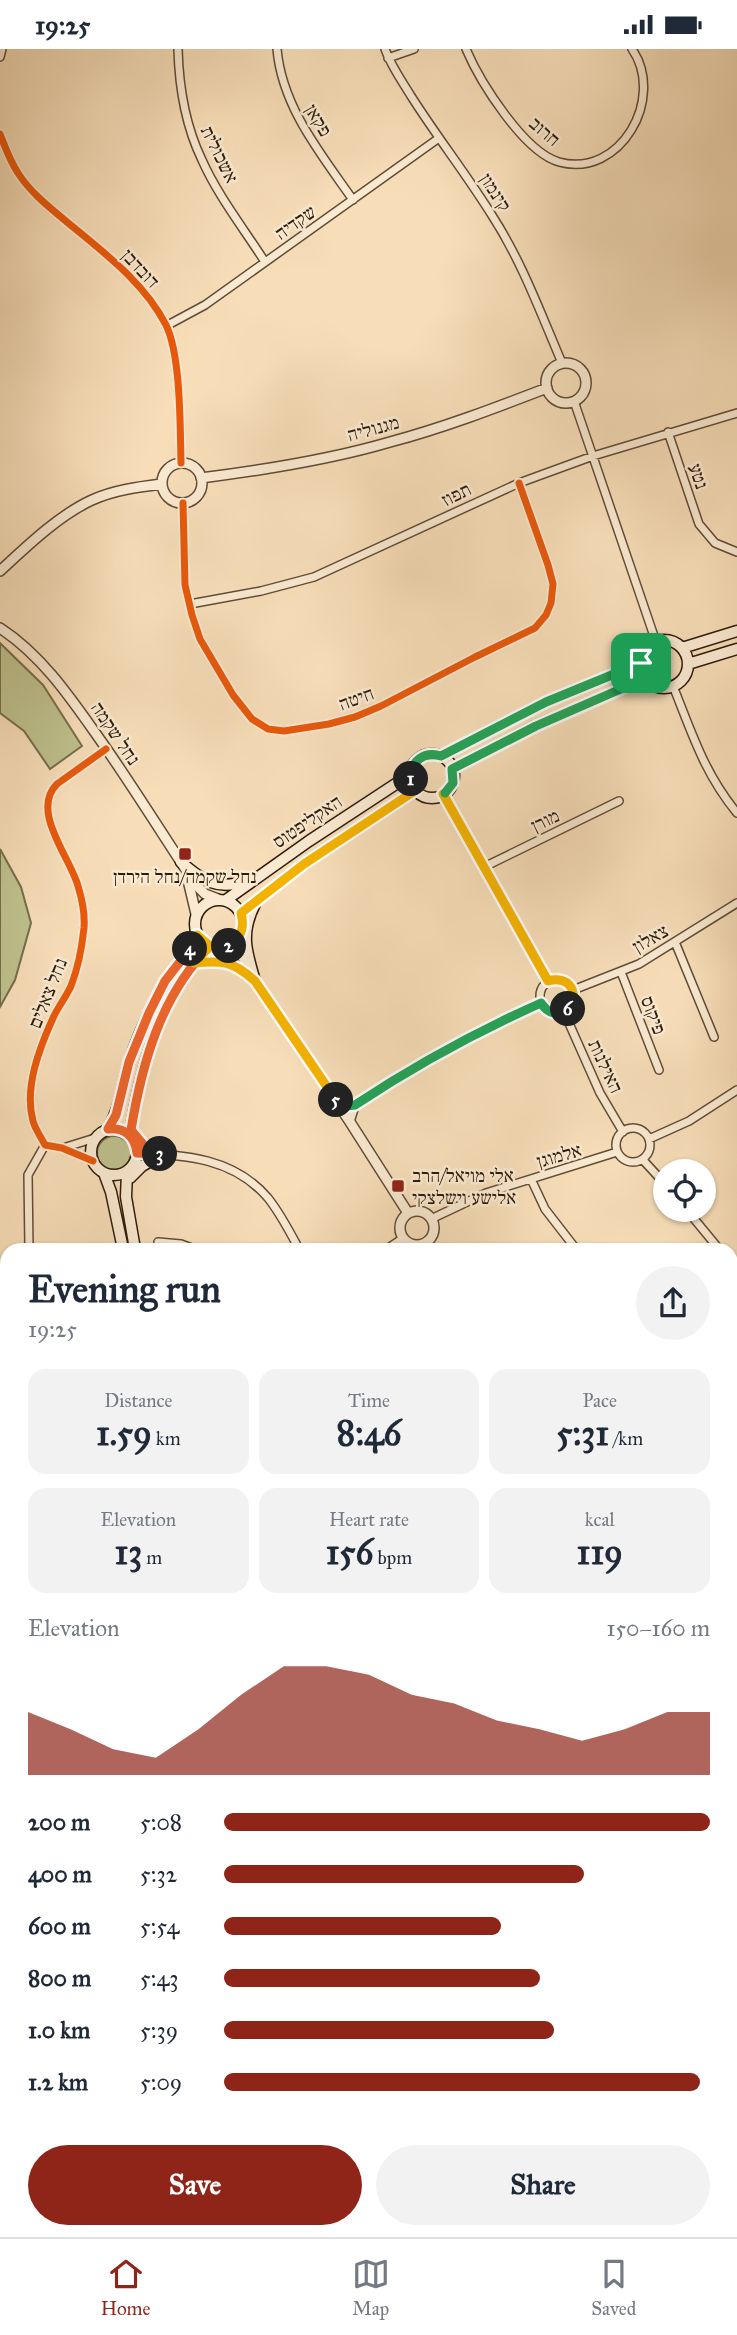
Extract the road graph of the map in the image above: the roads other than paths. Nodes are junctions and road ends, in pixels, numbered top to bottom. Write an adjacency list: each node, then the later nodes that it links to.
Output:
1 (2, 49): 8 (street)
2 (178, 49): 13 (street, אשכולית)
3 (276, 49): 12 (street, פקאן)
4 (385, 49): 9 (street, קינמון)
5 (414, 49): 9 (street)
6 (466, 49): 7 (street, חרוב)
7 (632, 49)
8 (0, 57)
9 (388, 58): 11 (street, קינמון)
10 (0, 134): 14 (street, דובדבן)
11 (439, 138): 12 (street, שקדיה); 15 (street, קינמון)
12 (353, 200): 13 (street, שקדיה)
13 (265, 263): 14 (street, שקדיה)
14 (166, 326): 21 (street, דובדבן)
15 (562, 363): 16 (street); 17 (street)
16 (547, 388): 17 (street); 22 (street, מגנוליה)
17 (574, 401): 20 (street)
18 (737, 413): 19 (street, תפוז)
19 (668, 432): 20 (street, תפוז); 26 (street, נטע)
20 (593, 456): 23 (street, תפוז); 33 (street)
21 (181, 463): 22 (street); 24 (street)
22 (201, 478): 25 (street)
23 (519, 483): 28 (street, תפוז); 28 (street, חיטה)
24 (162, 484): 25 (street); 27 (street)
25 (183, 503): 28 (street, חיטה)
26 (737, 552)
27 (0, 571)
28 (190, 604)
29 (0, 621): 32 (street, נחל שקמה)
30 (0, 628): 32 (street, נחל שקמה)
31 (737, 631): 34 (main road)
32 (10, 635): 40 (street, נחל שקמה)
33 (656, 642): 34 (main road); 36 (main road)
34 (682, 648): 37 (main road)
35 (737, 649): 37 (main road)
36 (641, 663): 38 (main road); 41 (main road)
37 (688, 664): 39 (main road)
38 (646, 678): 39 (main road); 42 (main road)
39 (673, 686): 47 (street)
40 (106, 749): 48 (street, נחל שקמה); 78 (street, נחל צאלים)
41 (441, 756): 42 (main road); 43 (main road)
42 (452, 769): 45 (main road)
43 (411, 774): 44 (main road); 50 (main road, האקליפטוס)
44 (416, 790): 45 (main road); 52 (main road, האקליפטוס)
45 (443, 794): 49 (street)
46 (619, 801): 49 (street, מורן)
47 (735, 807)
48 (181, 862): 50 (main road); 51 (street, נחל שקמה); 55 (street, נחל שקמה)
49 (484, 867): 63 (street)
50 (256, 878): 51 (main road, האקליפטוס)
51 (222, 900): 54 (main road); 55 (main road)
52 (256, 901): 54 (main road, האקליפטוס); 62 (main road)
53 (736, 905): 58 (street, צאלון)
54 (241, 913): 57 (main road)
55 (197, 914): 56 (main road)
56 (197, 935): 59 (main road); 73 (main road)
57 (235, 942): 59 (main road); 62 (street)
58 (675, 942): 61 (street, צאלון); 67 (street)
59 (210, 946): 60 (main road)
60 (194, 963): 62 (main road); 75 (main road)
61 (621, 972): 64 (street, צאלון); 68 (street, פיקוס)
62 (255, 981): 70 (street)
63 (548, 981): 64 (street); 65 (street)
64 (573, 990): 66 (street)
65 (541, 1003): 66 (street); 71 (street)
66 (564, 1012): 74 (street, האילנות)
67 (714, 1037)
68 (659, 1070)
69 (737, 1090): 77 (street)
70 (337, 1103): 71 (street); 72 (street)
71 (355, 1105): 72 (street)
72 (351, 1122): 89 (street)
73 (108, 1129): 75 (main road); 76 (main road)
74 (623, 1132): 77 (street); 80 (street)
75 (131, 1133): 81 (main road); 82 (main road)
76 (95, 1138): 79 (street); 84 (main road)
77 (649, 1139): 83 (street)
78 (45, 1145): 79 (street); 93 (street)
79 (62, 1148): 84 (street)
80 (617, 1152): 83 (street); 88 (street, אלמוגן)
81 (137, 1153): 82 (street); 87 (main road)
82 (163, 1154): 87 (main road); 96 (street)
83 (643, 1160): 85 (street)
84 (93, 1161): 86 (main road)
85 (653, 1171)
86 (104, 1173): 87 (main road); 94 (main road)
87 (127, 1176): 95 (main road)
88 (531, 1179): 90 (street, אלמוגן); 100 (street)
89 (408, 1213): 90 (street); 92 (street)
90 (431, 1219): 99 (street)
91 (697, 1222): 101 (street)
92 (402, 1239): 97 (street); 98 (street)
93 (29, 1243)
94 (122, 1243)
95 (134, 1243)
96 (296, 1243)
97 (396, 1243)
98 (409, 1243)
99 (430, 1243)
100 (571, 1243)
101 (714, 1243)

